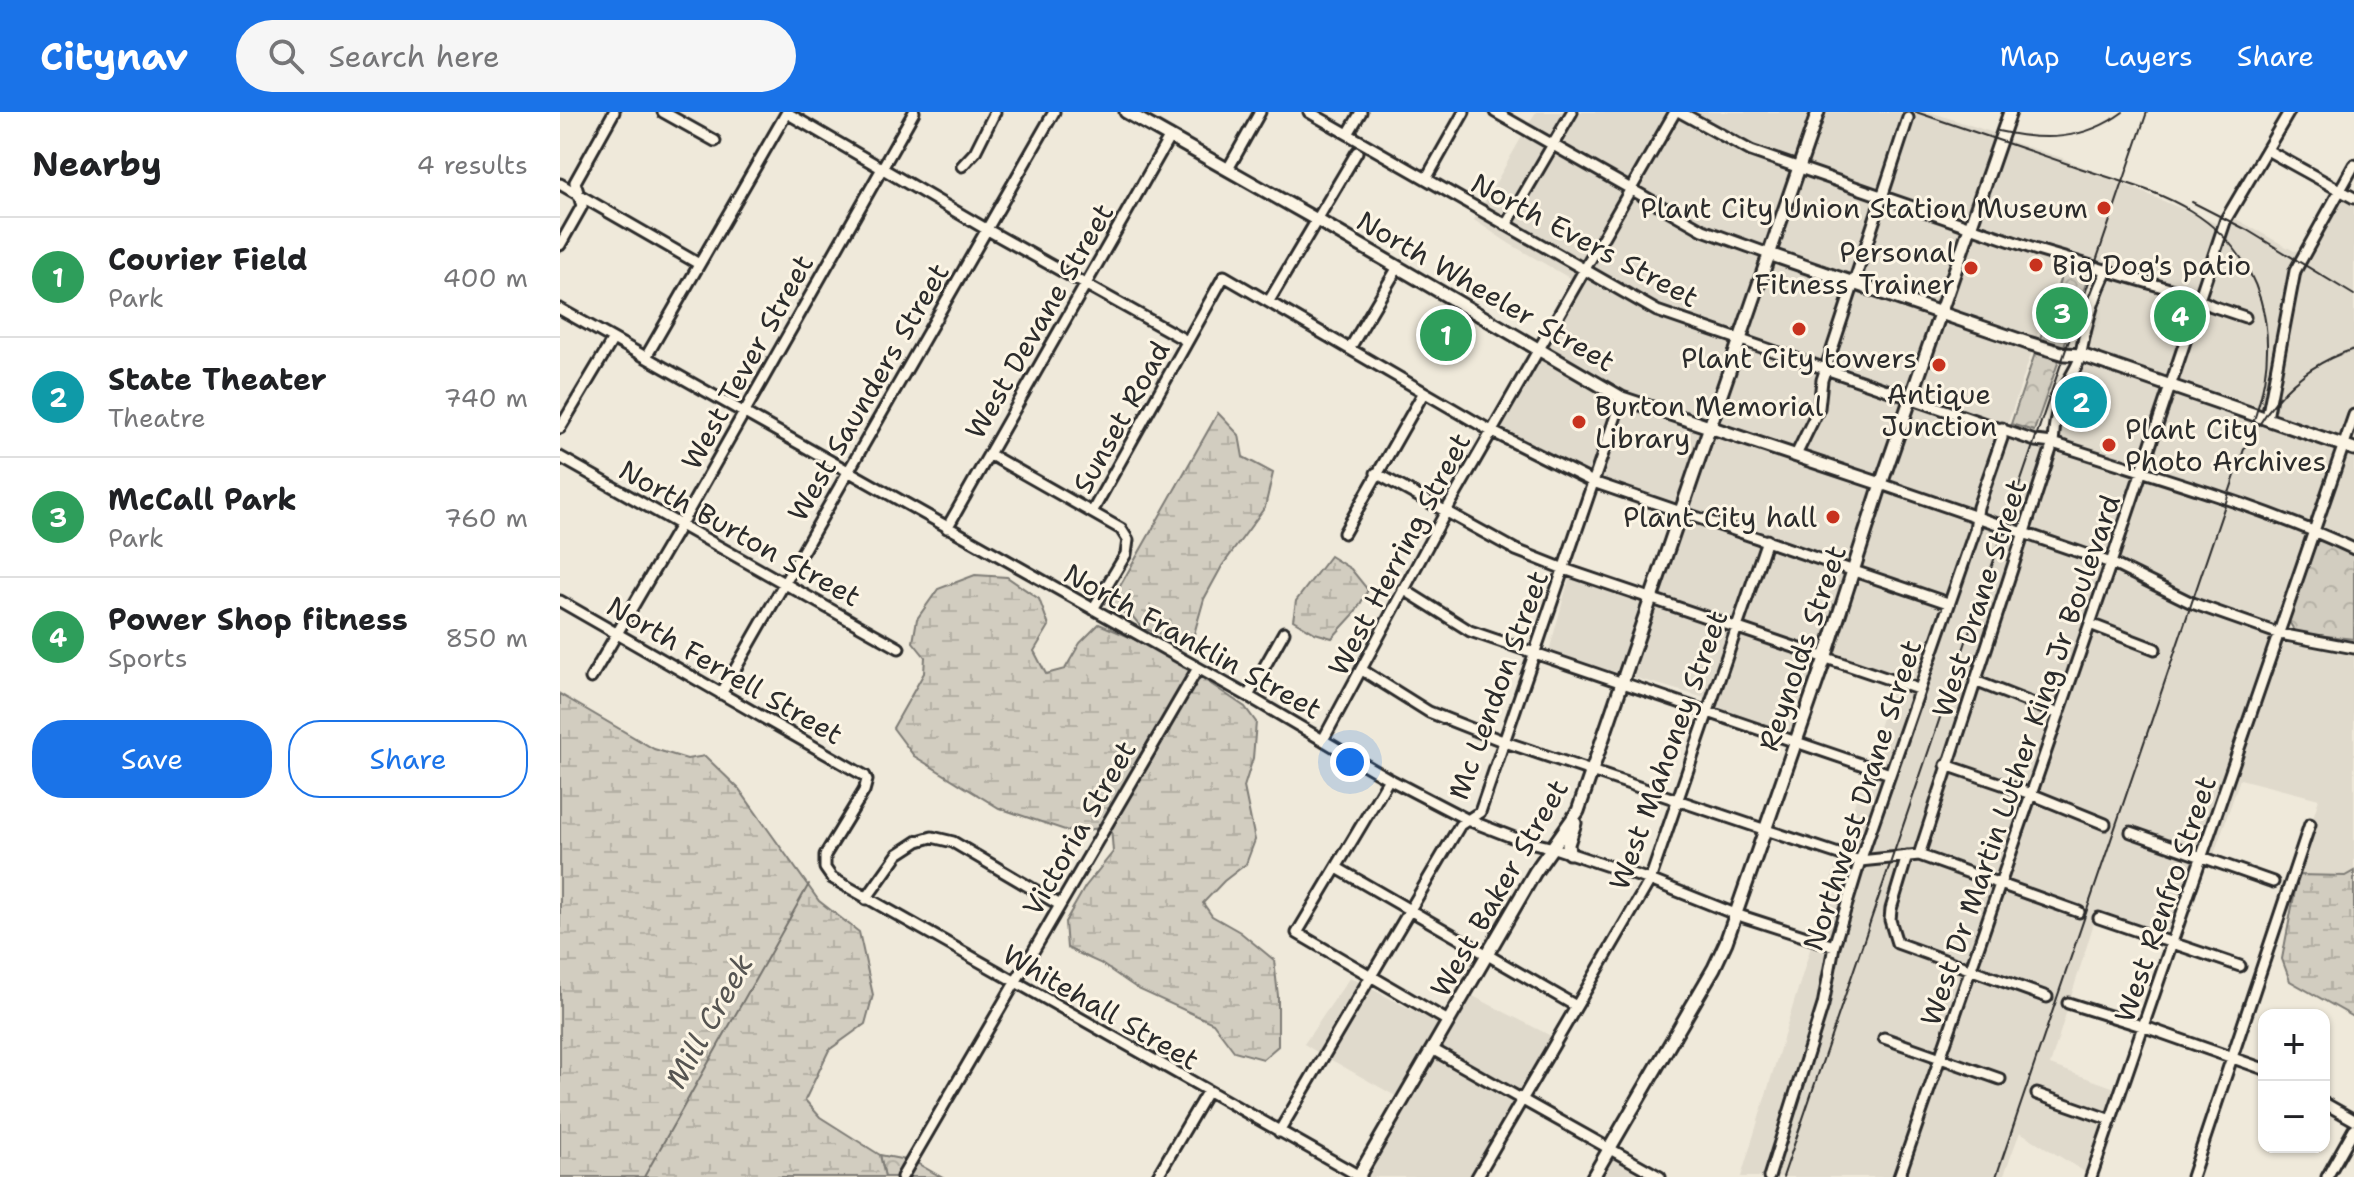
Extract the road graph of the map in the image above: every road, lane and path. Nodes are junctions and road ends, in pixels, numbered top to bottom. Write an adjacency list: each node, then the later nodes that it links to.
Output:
1 (614, 112): 34 (street)
2 (663, 112): 21 (street)
3 (787, 112): 27 (street); 43 (street)
4 (914, 112): 27 (street, West Tever Street)
5 (995, 112): 26 (street)
6 (1054, 112): 40 (street, West Saunders Street)
7 (1126, 112): 20 (main road, North Wheeler Street)
8 (1260, 112): 29 (street)
9 (1309, 112): 19 (street, North Evers Street)
10 (1361, 112): 19 (street)
11 (1464, 112): 30 (street)
12 (1495, 112): 22 (street)
13 (1572, 112): 22 (street)
14 (1678, 112): 28 (street); 32 (street, West Herring Street)
15 (1818, 112): 28 (main road, West Baker Street)
16 (2010, 112): 39 (main road, Reynolds Street)
17 (2289, 112): 23 (street, West Dr Martin Luther King Jr Boulevard)
18 (1908, 118): 35 (street)
19 (1348, 134): 30 (street, North Evers Street)
20 (1170, 136): 29 (main road, North Wheeler Street); 48 (street, West Devane Street)
21 (715, 141)
22 (1553, 145): 32 (street); 38 (street)
23 (2267, 150): 33 (street); 50 (street, West Dr Martin Luther King Jr Boulevard)
24 (1357, 152): 37 (street)
25 (2354, 165): 33 (street)
26 (962, 166)
27 (882, 167): 40 (street); 67 (street, West Tever Street)
28 (1799, 168): 35 (street); 42 (main road, West Baker Street)
29 (1228, 169): 37 (main road, North Wheeler Street)
30 (1426, 179): 38 (street, North Evers Street)
31 (560, 184): 34 (street)
32 (1631, 190): 42 (street); 46 (street, West Herring Street)
33 (2339, 190): 36 (street); 69 (street)
34 (577, 193): 41 (street); 43 (street)
35 (1883, 198): 39 (street); 47 (street)
36 (2354, 198)
37 (1317, 220): 44 (main road, North Wheeler Street); 49 (street)
38 (1506, 225): 46 (street, North Evers Street)
39 (1970, 228): 45 (street); 52 (main road, Reynolds Street)
40 (986, 229): 48 (street); 79 (street, West Saunders Street)
41 (560, 245)
42 (1769, 254): 47 (main road); 56 (main road, West Baker Street)
43 (699, 264): 60 (street)
44 (1398, 267): 57 (street); 58 (main road, North Wheeler Street)
45 (2108, 269): 50 (street); 59 (street, West Drane Street)
46 (1584, 270): 56 (street, North Evers Street); 58 (street, West Herring Street)
47 (1855, 283): 52 (main road); 61 (street)
48 (1086, 284): 55 (street); 76 (street, West Devane Street)
49 (1269, 301): 55 (street, Sunset Road); 57 (street)
50 (2200, 301): 53 (street); 62 (street, West Dr Martin Luther King Jr Boulevard)
51 (560, 309): 54 (street, North Franklin Street)
52 (1941, 313): 59 (main road); 65 (main road, Reynolds Street)
53 (2245, 317)
54 (613, 339): 60 (street, North Franklin Street); 66 (street)
55 (1187, 341): 85 (street, Sunset Road)
56 (1740, 341): 61 (street, North Evers Street); 70 (main road, West Baker Street)
57 (1350, 348): 63 (street)
58 (1538, 348): 64 (main road, North Wheeler Street); 73 (street, West Herring Street)
59 (2081, 355): 62 (main road); 74 (street, West Drane Street)
60 (646, 357): 67 (street, North Franklin Street)
61 (1825, 370): 65 (street, North Evers Street); 77 (street)
62 (2171, 386): 69 (main road); 81 (street, West Dr Martin Luther King Jr Boulevard)
63 (1424, 392): 73 (street); 80 (street)
64 (1622, 398): 70 (main road, North Wheeler Street); 82 (street, Mc Lendon Street)
65 (1911, 399): 72 (street, North Evers Street); 83 (main road, Reynolds Street)
66 (564, 411): 71 (street)
67 (744, 413): 79 (street, North Franklin Street); 88 (street, West Tever Street)
68 (2354, 415): 75 (street, West Renfro Street)
69 (2267, 418): 75 (main road)
70 (1710, 426): 77 (main road, North Wheeler Street); 86 (main road, West Baker Street)
71 (560, 428)
72 (2002, 428): 74 (street, North Evers Street); 87 (street, Northwest Drane Street)
73 (1491, 431): 82 (street); 84 (street, West Herring Street)
74 (2053, 443): 81 (street, North Evers Street); 92 (street, West Drane Street)
75 (2349, 447): 90 (street, West Renfro Street)
76 (989, 454): 85 (street); 89 (street, West Devane Street)
77 (1796, 455): 83 (main road, North Wheeler Street)
78 (560, 457): 88 (street, North Burton Street)
79 (848, 472): 89 (street, North Franklin Street); 98 (street, West Saunders Street)
80 (1376, 473): 84 (street); 91 (street)
81 (2142, 473): 90 (street, North Evers Street); 95 (street, West Dr Martin Luther King Jr Boulevard)
82 (1593, 482): 86 (street); 96 (street, Mc Lendon Street)
83 (1881, 484): 87 (street, North Wheeler Street); 97 (main road, Reynolds Street)
84 (1446, 511): 96 (street); 99 (street, West Herring Street)
85 (1092, 512): 103 (street, Sunset Road)
86 (1682, 512): 93 (street); 100 (main road, West Baker Street)
87 (1978, 518): 92 (street, North Wheeler Street); 102 (street, Northwest Drane Street)
88 (681, 524): 98 (street, North Burton Street); 107 (street, West Tever Street)
89 (947, 528): 103 (street, North Franklin Street)
90 (2315, 531): 94 (street, North Evers Street); 108 (street, West Renfro Street)
91 (1344, 533)
92 (2023, 534): 95 (street, North Wheeler Street); 117 (street, West Drane Street)
93 (1767, 540): 97 (street); 105 (street, West Mahoney Street)
94 (2354, 549)
95 (2111, 563): 104 (street, West Dr Martin Luther King Jr Boulevard); 108 (street, North Wheeler Street)
96 (1564, 569): 100 (street); 112 (street, Mc Lendon Street)
97 (1854, 572): 102 (street); 113 (main road, Reynolds Street)
98 (784, 584): 109 (street, North Burton Street); 120 (street, West Saunders Street)
99 (1403, 589): 112 (street); 115 (street, West Herring Street)
100 (1652, 598): 105 (street); 118 (main road, West Baker Street)
101 (560, 601): 107 (street, North Ferrell Street)
102 (1948, 603): 119 (street, Northwest Drane Street)
103 (1093, 609): 114 (street, North Franklin Street)
104 (2090, 624): 111 (street); 123 (street, West Dr Martin Luther King Jr Boulevard)
105 (1738, 627): 113 (street); 122 (street, West Mahoney Street)
106 (1284, 632): 121 (street)
107 (617, 633): 116 (street, West Tever Street); 120 (street, North Ferrell Street)
108 (2280, 634): 110 (street, North Wheeler Street); 143 (street, West Renfro Street)
109 (899, 648)
110 (2354, 648)
111 (2155, 649)
112 (1535, 655): 118 (street); 125 (street, Mc Lendon Street)
113 (1825, 658): 119 (street); 126 (main road, Reynolds Street)
114 (1198, 668): 121 (street, North Franklin Street); 151 (street, Victoria Street)
115 (1362, 670): 124 (street, West Herring Street); 125 (street)
116 (591, 678)
117 (1975, 681): 123 (street); 127 (street, West Drane Street)
118 (1622, 684): 122 (street); 128 (main road, West Baker Street)
119 (1918, 689): 129 (street, Northwest Drane Street)
120 (721, 694): 145 (street, North Ferrell Street)
121 (1248, 696): 124 (street, North Franklin Street)
122 (1707, 713): 126 (street); 132 (street, West Mahoney Street)
123 (2059, 714): 131 (street, West Dr Martin Luther King Jr Boulevard)
124 (1323, 740): 130 (street, North Franklin Street)
125 (1505, 742): 128 (street); 134 (street, Mc Lendon Street)
126 (1795, 744): 129 (street); 137 (main road, Reynolds Street)
127 (1946, 765): 131 (street); 141 (street, West Drane Street)
128 (1593, 770): 132 (street); 133 (main road, West Baker Street)
129 (1890, 774): 144 (street, Northwest Drane Street)
130 (1389, 779): 134 (street, North Franklin Street); 146 (street)
131 (2031, 794): 135 (street); 148 (street, West Dr Martin Luther King Jr Boulevard)
132 (1678, 799): 137 (street); 147 (street, West Mahoney Street)
133 (1578, 811): 139 (main road, West Baker Street); 140 (main road)
134 (1468, 820): 139 (street, North Franklin Street); 152 (street, Mc Lendon Street)
135 (2105, 824)
136 (2310, 824): 171 (street)
137 (1766, 830): 144 (street); 154 (main road, Reynolds Street)
138 (2131, 832): 143 (street)
139 (1554, 848): 140 (street, North Franklin Street); 158 (main road, West Baker Street)
140 (1569, 853): 147 (street, North Franklin Street)
141 (1919, 855): 142 (street); 148 (street)
142 (1907, 856): 144 (street); 160 (street)
143 (2202, 858): 149 (street); 156 (street, West Renfro Street)
144 (1860, 861): 157 (street, Northwest Drane Street)
145 (825, 868): 150 (street, Whitehall Street)
146 (1337, 868): 152 (street); 161 (street)
147 (1650, 880): 154 (street, North Franklin Street); 165 (street, West Mahoney Street)
148 (2000, 882): 153 (street); 160 (street, West Dr Martin Luther King Jr Boulevard)
149 (2273, 882)
150 (866, 899): 151 (street); 162 (street, Whitehall Street)
151 (1060, 905): 162 (street, Victoria Street)
152 (1410, 911): 158 (street); 161 (street, Mc Lendon Street)
153 (2079, 912)
154 (1735, 914): 157 (street, North Franklin Street); 182 (main road, Reynolds Street)
155 (2099, 918): 156 (street)
156 (2170, 943): 159 (street); 167 (street, West Renfro Street)
157 (1834, 946): 189 (street, Northwest Drane Street)
158 (1487, 955): 165 (street); 166 (main road, West Baker Street)
159 (2240, 966)
160 (1970, 969): 163 (street); 170 (street, West Dr Martin Luther King Jr Boulevard)
161 (1370, 978): 166 (street); 181 (street, Mc Lendon Street)
162 (1014, 982): 174 (street, Whitehall Street); 183 (street, Victoria Street)
163 (2047, 997)
164 (2068, 1003): 167 (street)
165 (1576, 1006): 176 (street, West Mahoney Street)
166 (1448, 1021): 169 (main road, West Baker Street)
167 (2145, 1027): 171 (street); 178 (street, West Renfro Street)
168 (1884, 1038): 170 (street)
169 (1432, 1049): 176 (street); 185 (main road, West Baker Street)
170 (1941, 1058): 173 (street); 190 (street, West Dr Martin Luther King Jr Boulevard)
171 (2233, 1058): 172 (street); 192 (street)
172 (2258, 1067)
173 (2000, 1079)
174 (1207, 1092): 181 (street, Whitehall Street); 184 (street)
175 (2037, 1094): 178 (street)
176 (1521, 1100): 182 (street); 186 (street, West Mahoney Street)
177 (2330, 1106): 179 (street)
178 (2111, 1120): 191 (street, West Renfro Street)
179 (2354, 1120)
180 (2354, 1129): 193 (street)
181 (1279, 1132): 185 (street, Whitehall Street)
182 (1609, 1149): 187 (main road, Reynolds Street); 188 (street)
183 (902, 1177)
184 (1157, 1177)
185 (1359, 1177)
186 (1477, 1177)
187 (1593, 1177)
188 (1660, 1177)
189 (1769, 1177)
190 (1899, 1177)
191 (2091, 1177)
192 (2192, 1177)
193 (2327, 1177)

